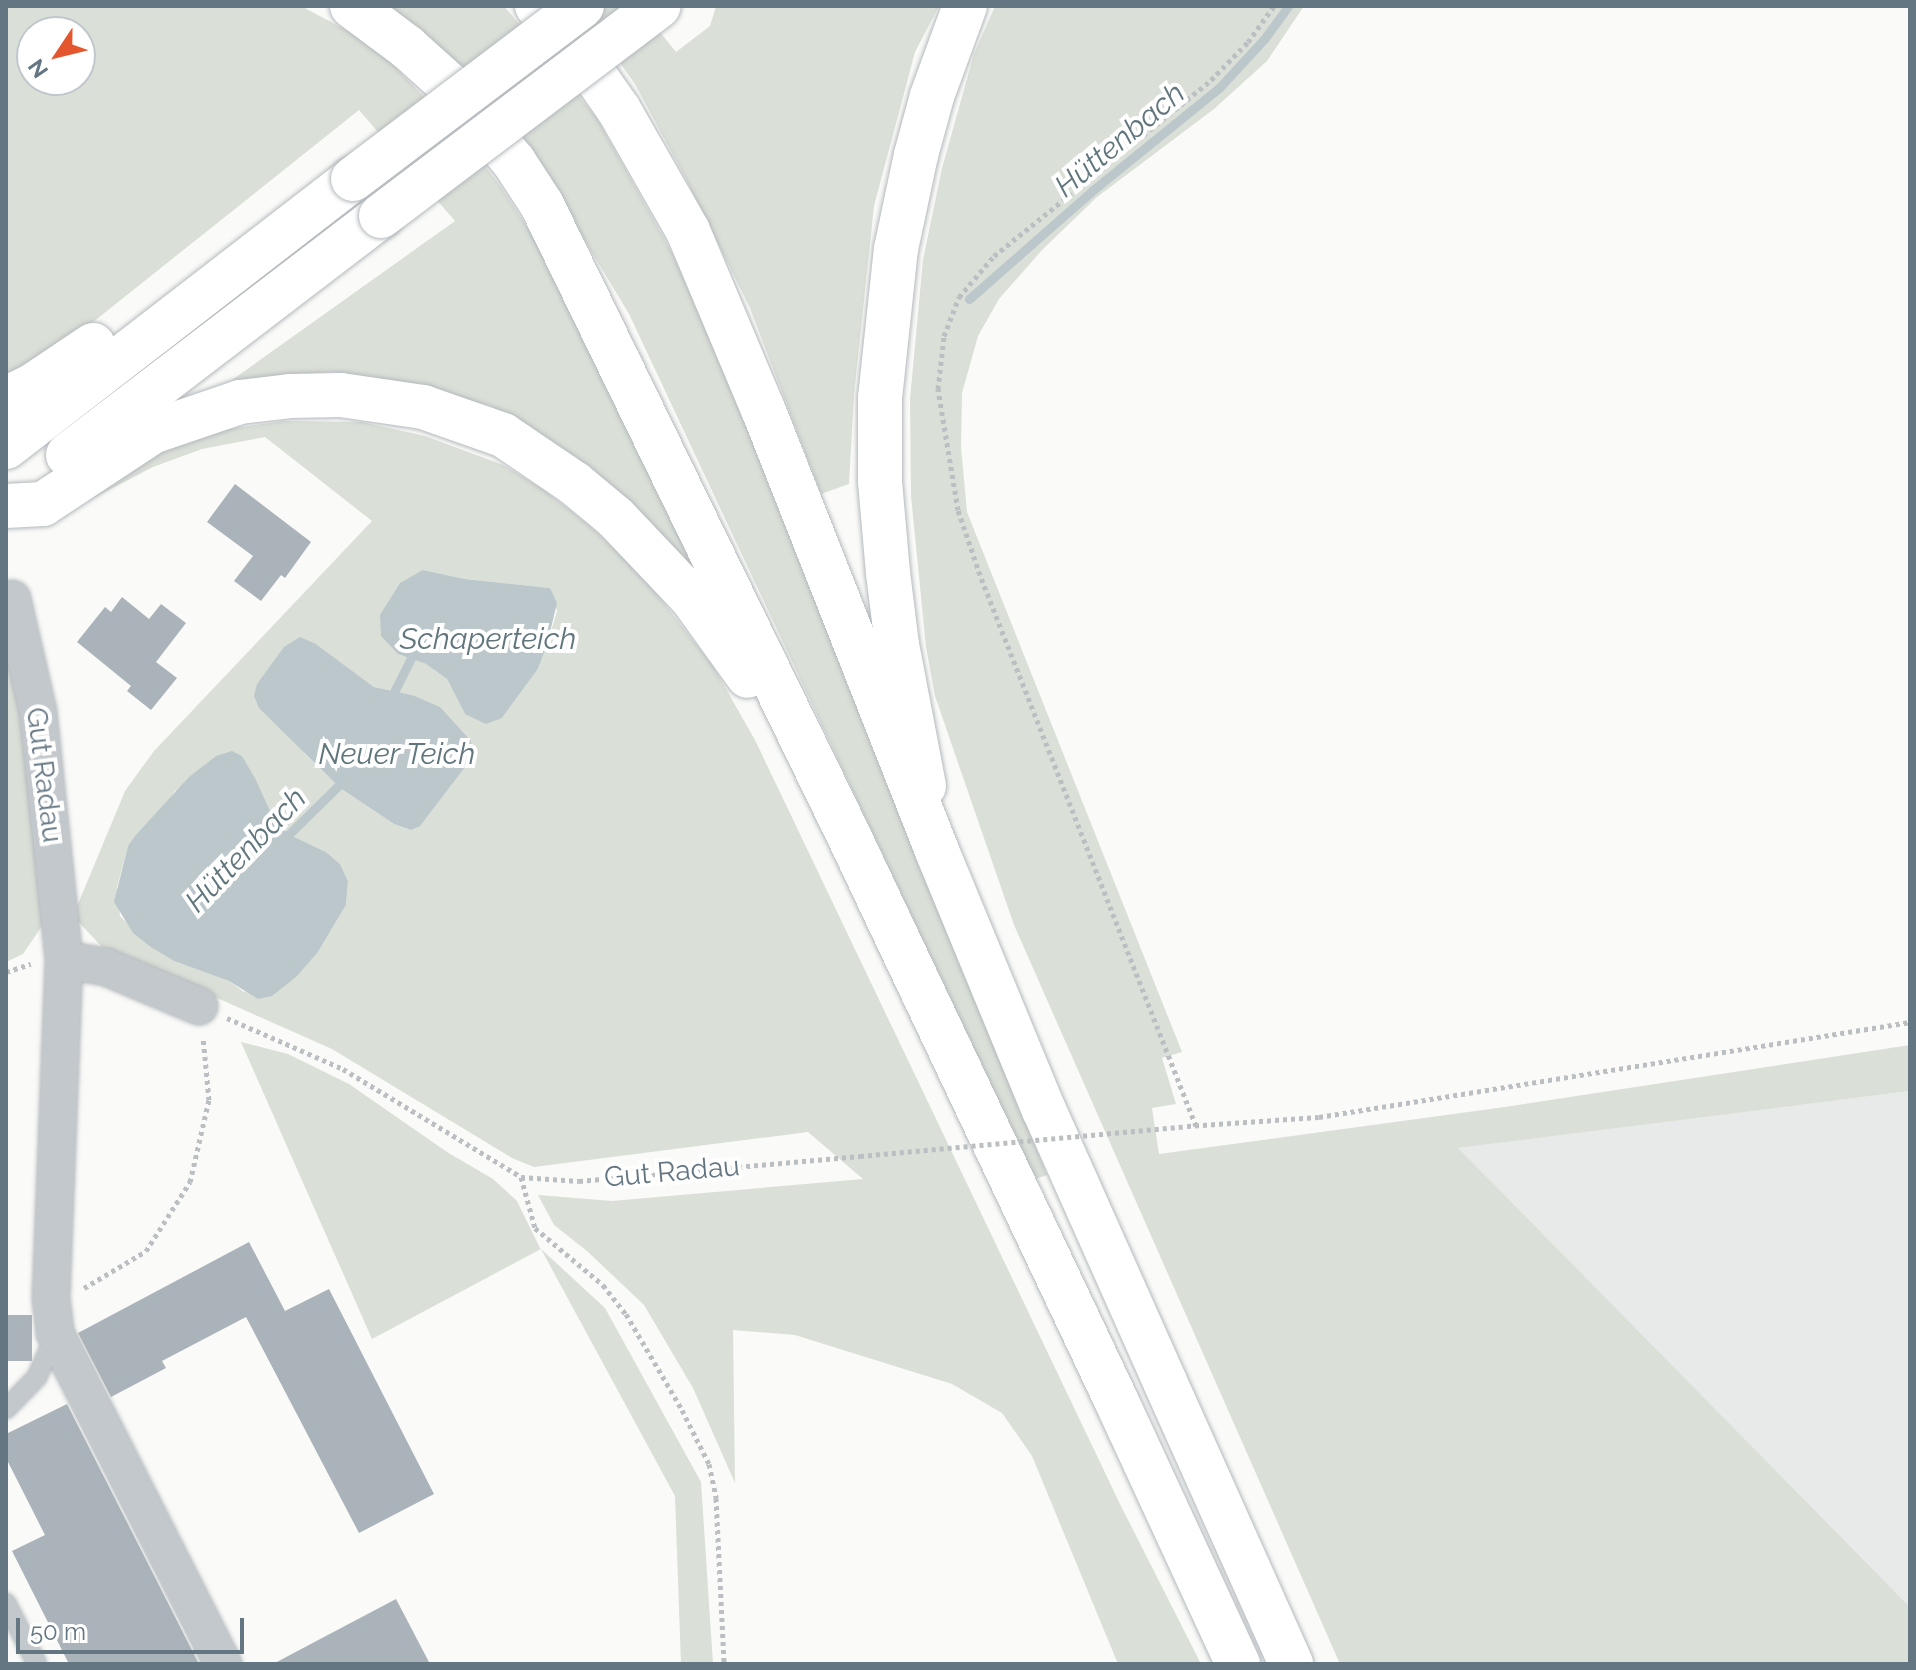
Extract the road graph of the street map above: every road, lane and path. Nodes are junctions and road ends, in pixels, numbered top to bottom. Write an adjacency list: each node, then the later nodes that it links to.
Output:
1 (352, 6): 12 (highway)
2 (537, 6): 13 (highway)
3 (582, 6): 7 (highway, bridge)
4 (659, 6): 10 (highway, bridge)
5 (965, 6): 13 (highway)
6 (1274, 6): 17 (path)
7 (211, 289): 8 (highway); 9 (highway)
8 (6, 399)
9 (6, 447)
10 (6, 504): 12 (highway)
11 (6, 603): 14 (street, Gut Radau)
12 (848, 834): 26 (highway)
13 (937, 851): 27 (highway)
14 (64, 960): 15 (street); 19 (street, Gut Radau)
15 (199, 1006): 18 (path, Gut Radau); 19 (path)
16 (1910, 1022): 17 (path, Gut Radau)
17 (1196, 1126): 18 (path, Gut Radau, bridge)
18 (521, 1177): 25 (path)
19 (51, 1298): 20 (street, Gut Radau)
20 (55, 1333): 21 (lane); 24 (street, Gut Radau)
21 (6, 1409)
22 (6, 1603): 23 (lane)
23 (37, 1664)
24 (223, 1664)
25 (724, 1664)
26 (1238, 1664)
27 (1291, 1664)

